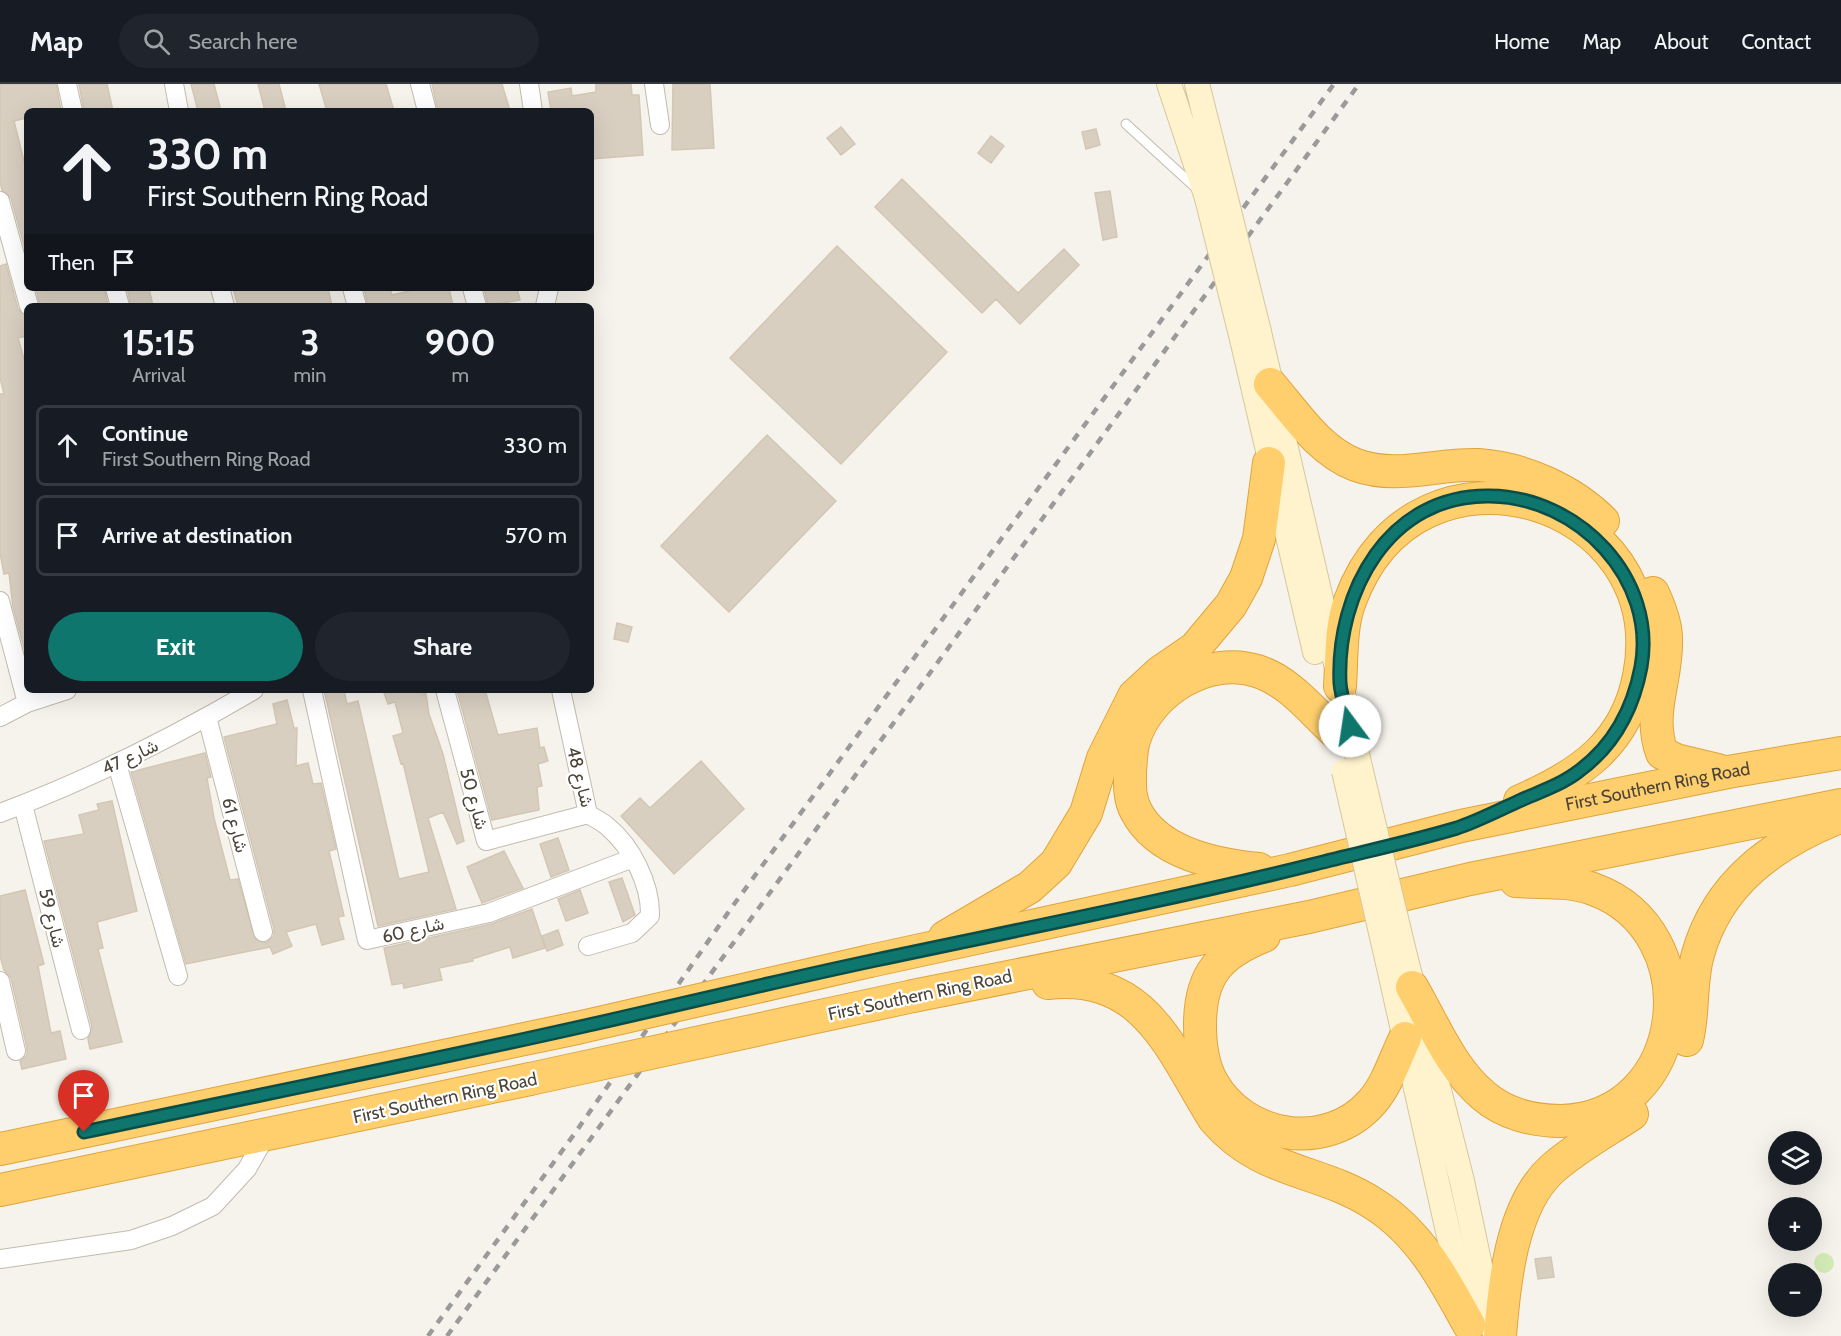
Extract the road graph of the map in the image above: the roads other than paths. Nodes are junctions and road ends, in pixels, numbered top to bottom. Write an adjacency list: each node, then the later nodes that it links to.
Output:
1 (67, 84): 8 (street)
2 (174, 84): 9 (street)
3 (420, 84): 10 (street)
4 (529, 84): 11 (street)
5 (654, 84): 13 (street)
6 (1169, 84): 14 (main road)
7 (1197, 84): 14 (main road)
8 (72, 108)
9 (178, 108)
10 (426, 108)
11 (533, 108)
12 (1126, 124): 14 (lane)
13 (660, 125)
14 (1215, 194): 17 (main road, bridge)
15 (0, 201): 16 (street)
16 (24, 288)
17 (1250, 336): 18 (main road); 19 (main road)
18 (1270, 384): 21 (main road); 36 (highway)
19 (1269, 463): 32 (main road); 49 (highway)
20 (0, 601): 22 (street)
21 (1340, 686): 35 (main road); 42 (highway)
22 (24, 692)
23 (24, 693): 29 (street)
24 (58, 693): 29 (street)
25 (249, 693): 31 (street, شارع 47)
26 (313, 693): 43 (street, شارع 60)
27 (446, 693): 40 (street, شارع 50)
28 (562, 693): 40 (street, شارع 48)
29 (27, 703): 30 (street)
30 (0, 717)
31 (207, 717): 34 (street, شارع 47); 47 (street, شارع 61)
32 (1335, 732): 35 (main road); 44 (highway)
33 (1841, 753): 36 (highway, First Southern Ring Road)
34 (117, 764): 37 (street, شارع 47); 51 (street)
35 (1352, 769): 50 (main road, bridge)
36 (1728, 772): 42 (highway, First Southern Ring Road)
37 (23, 805): 39 (street, شارع 47); 55 (street, شارع 59)
38 (1841, 805): 45 (highway, First Southern Ring Road)
39 (0, 813)
40 (588, 814): 43 (street, شارع 48)
41 (1841, 817): 63 (highway)
42 (1461, 826): 44 (highway, First Southern Ring Road)
43 (633, 858): 48 (street, شارع 48)
44 (1290, 870): 49 (highway, First Southern Ring Road)
45 (1470, 879): 46 (highway, First Southern Ring Road); 53 (highway)
46 (1309, 917): 54 (highway, First Southern Ring Road); 56 (highway)
47 (263, 932)
48 (588, 946)
49 (929, 949): 59 (highway, First Southern Ring Road, bridge)
50 (1396, 960): 53 (main road); 56 (main road)
51 (178, 976)
52 (0, 981): 57 (street)
53 (1412, 987): 62 (main road)
54 (913, 996): 58 (highway, First Southern Ring Road, bridge); 62 (highway)
55 (81, 1030)
56 (1406, 1038): 62 (main road)
57 (16, 1051)
58 (265, 1137): 60 (highway, First Southern Ring Road); 61 (street)
59 (0, 1149)
60 (0, 1190)
61 (0, 1259)
62 (1479, 1332)
63 (1500, 1336)

